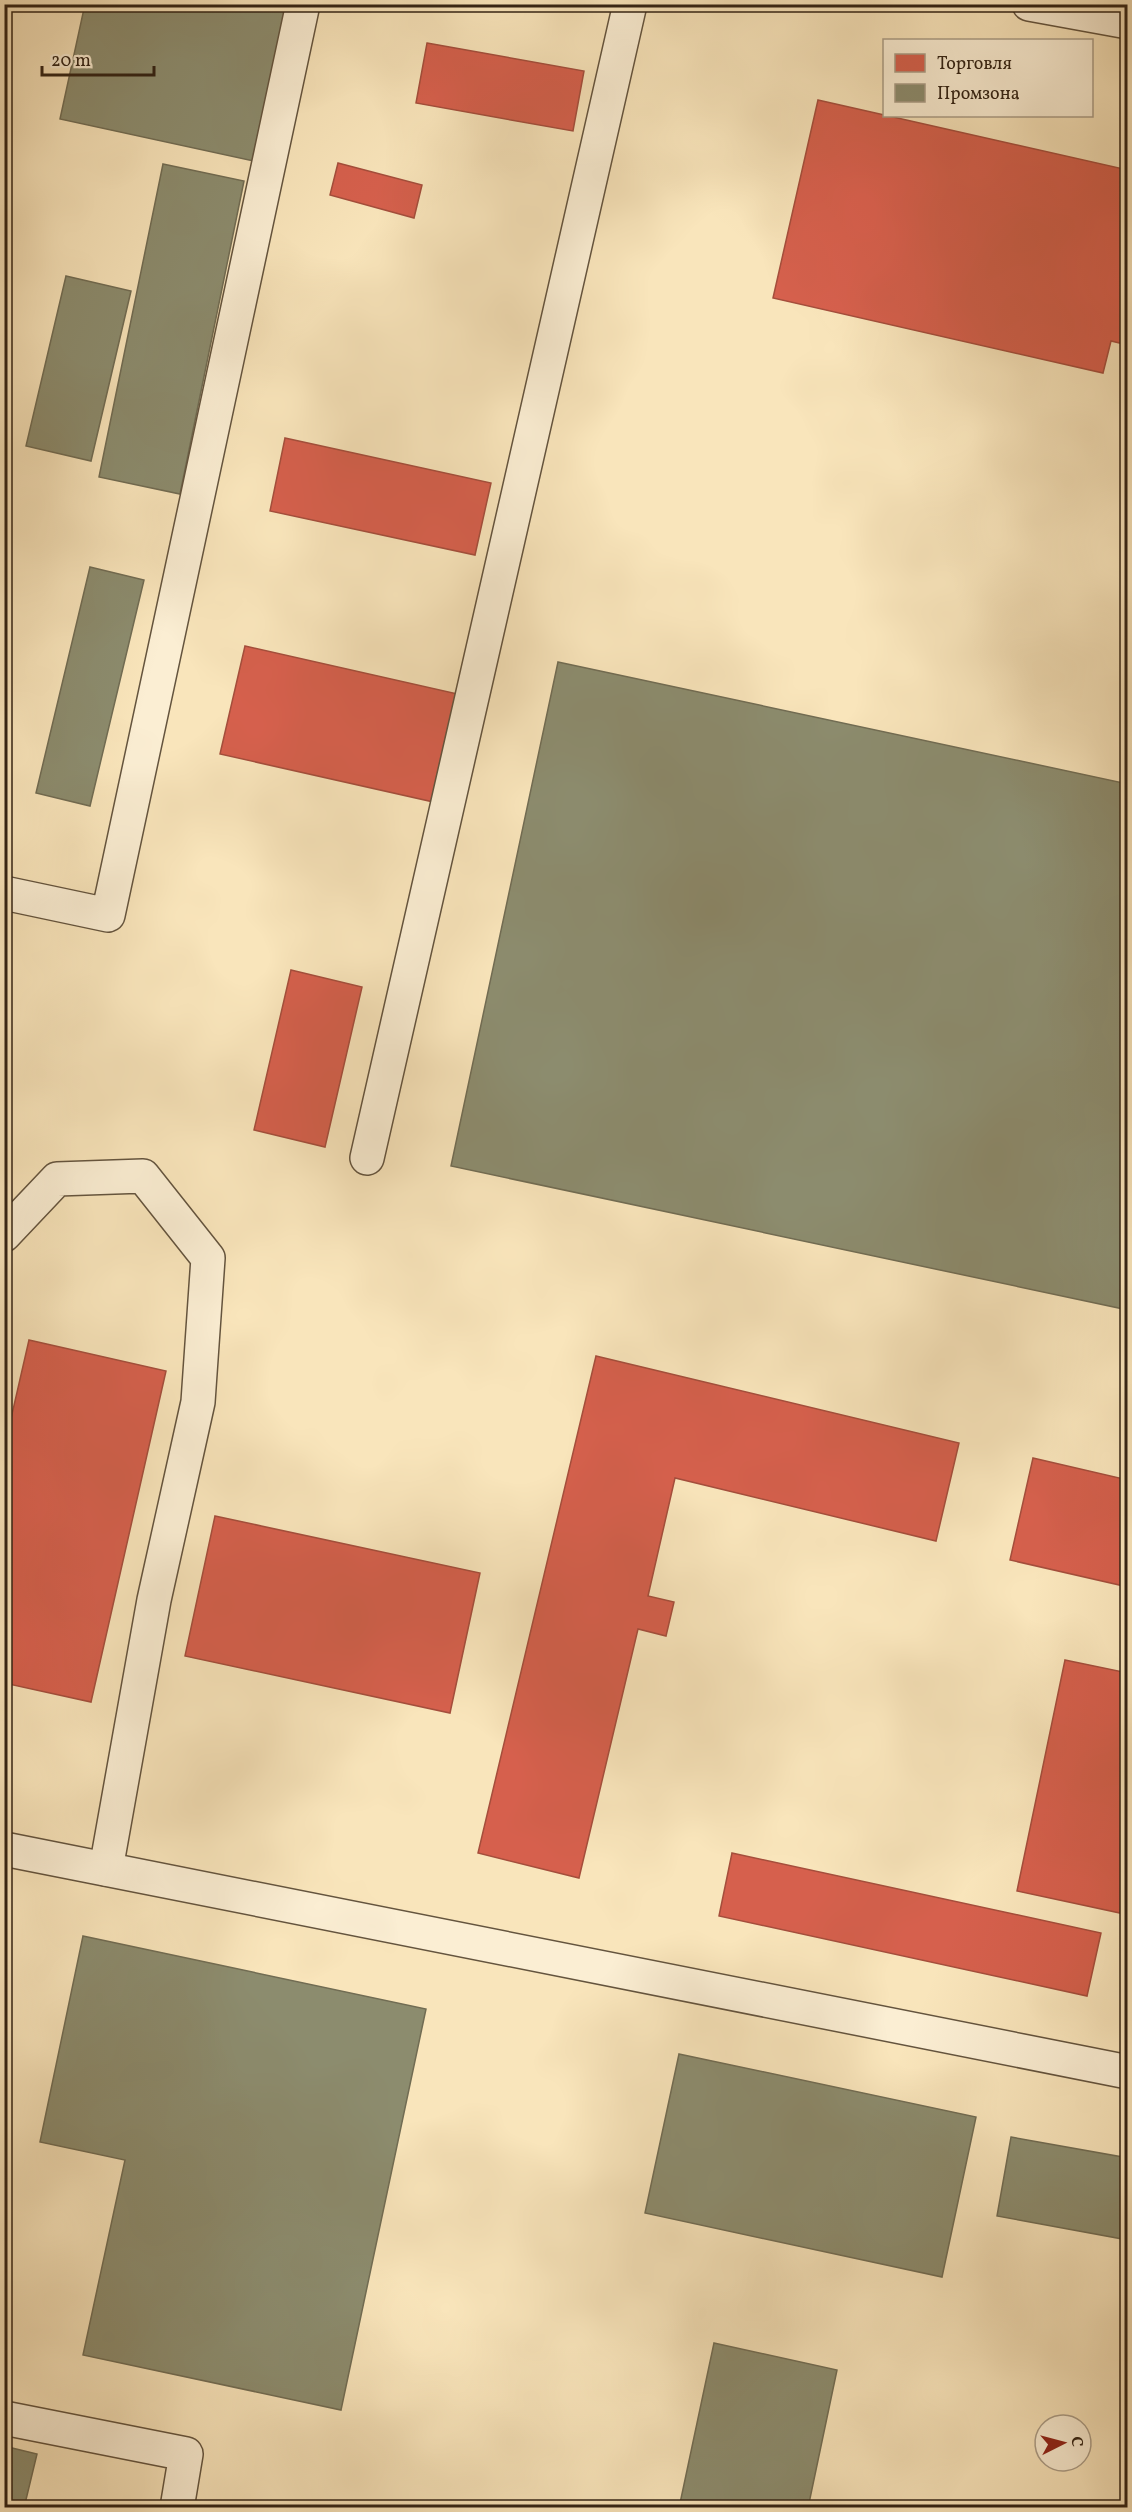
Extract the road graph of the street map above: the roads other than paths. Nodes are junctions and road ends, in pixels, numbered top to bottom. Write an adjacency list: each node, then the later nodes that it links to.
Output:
1 (303, 4): 5 (lane)
2 (630, 4): 6 (lane)
3 (1029, 4): 4 (lane)
4 (1128, 22)
5 (4, 893)
6 (367, 1158)
7 (4, 1235): 9 (lane)
8 (4, 1849): 9 (lane)
9 (106, 1869): 10 (lane)
10 (1128, 2072)
11 (4, 2418): 12 (lane)
12 (177, 2508)

